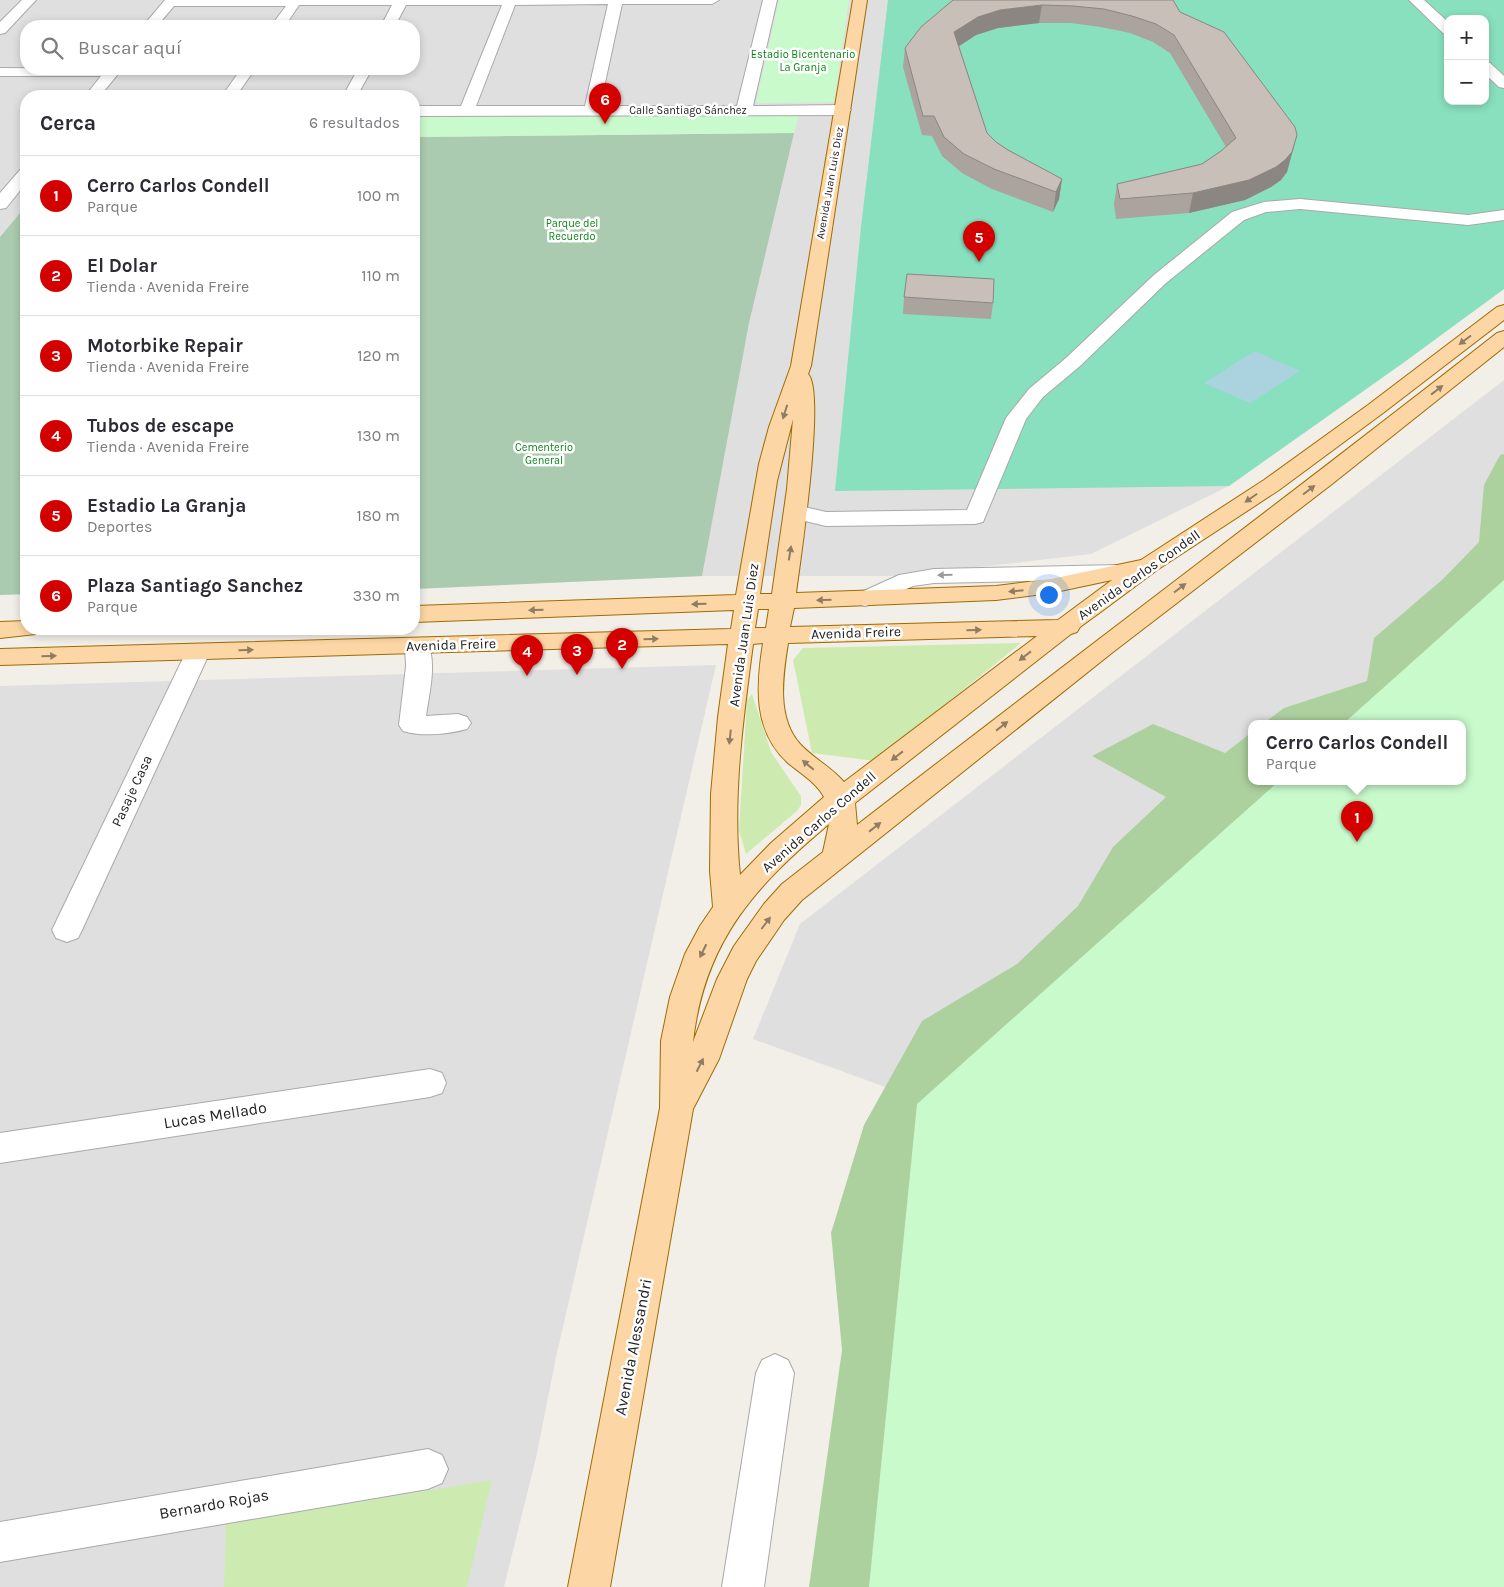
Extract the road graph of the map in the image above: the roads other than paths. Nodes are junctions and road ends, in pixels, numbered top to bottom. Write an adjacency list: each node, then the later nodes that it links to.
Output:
1 (29, 0): 19 (street)
2 (459, 0): 12 (street); 13 (street)
3 (557, 0): 4 (street); 13 (street)
4 (616, 0): 5 (street); 30 (street)
5 (712, 0)
6 (770, 0): 31 (street)
7 (860, 0): 32 (main road, Avenida Juan Luis Diez)
8 (1416, 0): 18 (street)
9 (171, 1): 10 (street); 15 (street)
10 (276, 1): 14 (street)
11 (368, 1): 12 (street); 14 (street)
12 (401, 1): 17 (street)
13 (510, 1): 34 (street)
14 (295, 2): 16 (street)
15 (155, 20)
16 (282, 20)
17 (391, 20)
18 (1444, 26)
19 (0, 30)
20 (1489, 70): 26 (street)
21 (0, 72): 22 (street)
22 (20, 72)
23 (109, 75): 27 (street)
24 (244, 75): 28 (street)
25 (362, 75): 29 (street)
26 (1504, 84)
27 (97, 90)
28 (233, 90)
29 (353, 90)
30 (592, 110): 31 (street, Calle Santiago Sánchez); 34 (street, Calle Santiago Sánchez)
31 (744, 110): 32 (street, Calle Santiago Sánchez)
32 (843, 110): 40 (main road, Avenida Juan Luis Diez)
33 (420, 111): 34 (street, Calle Santiago Sánchez)
34 (467, 111)
35 (20, 180): 36 (street)
36 (0, 204)
37 (1504, 215): 41 (street)
38 (1504, 310): 42 (main road, Avenida Carlos Condell, one-way to 42)
39 (1504, 337): 46 (main road, one-way to 39)
40 (801, 366): 41 (main road, Avenida Juan Luis Diez); 44 (main road, Avenida Juan Luis Diez, one-way to 44)
41 (796, 512): 43 (main road, Avenida Juan Luis Diez, one-way to 41)
42 (1150, 565): 43 (main road, one-way to 43); 47 (main road, Avenida Carlos Condell)
43 (783, 601): 44 (main road); 50 (main road, Avenida Juan Luis Diez)
44 (747, 602): 45 (main road, one-way to 45); 51 (main road, Avenida Juan Luis Diez)
45 (420, 614)
46 (1141, 618): 47 (main road, Avenida Freire); 57 (main road, one-way to 46)
47 (1064, 627): 50 (main road, Avenida Freire, one-way to 47); 56 (main road, Avenida Carlos Condell, one-way to 56)
48 (20, 629): 49 (main road)
49 (0, 630)
50 (777, 636): 51 (main road, Avenida Freire); 56 (main road, Avenida Juan Luis Diez, one-way to 50)
51 (742, 637): 52 (main road, Avenida Freire, one-way to 51); 58 (main road, Avenida Juan Luis Diez, one-way to 58)
52 (417, 646): 53 (main road, Avenida Freire, one-way to 52); 55 (street)
53 (198, 652): 54 (main road, Avenida Freire, one-way to 53); 59 (street, Pasaje Casa)
54 (0, 657)
55 (458, 723)
56 (841, 800): 57 (main road); 58 (main road, Avenida Carlos Condell)
57 (836, 857): 61 (main road, one-way to 57)
58 (728, 909): 61 (main road, Avenida Carlos Condell, one-way to 61)
59 (67, 930)
60 (430, 1083): 62 (street, Lucas Mellado)
61 (678, 1108): 66 (main road, Avenida Alessandri)
62 (0, 1148)
63 (775, 1373): 67 (street)
64 (428, 1469): 65 (street, Bernardo Rojas)
65 (0, 1542)
66 (589, 1587)
67 (743, 1587)

